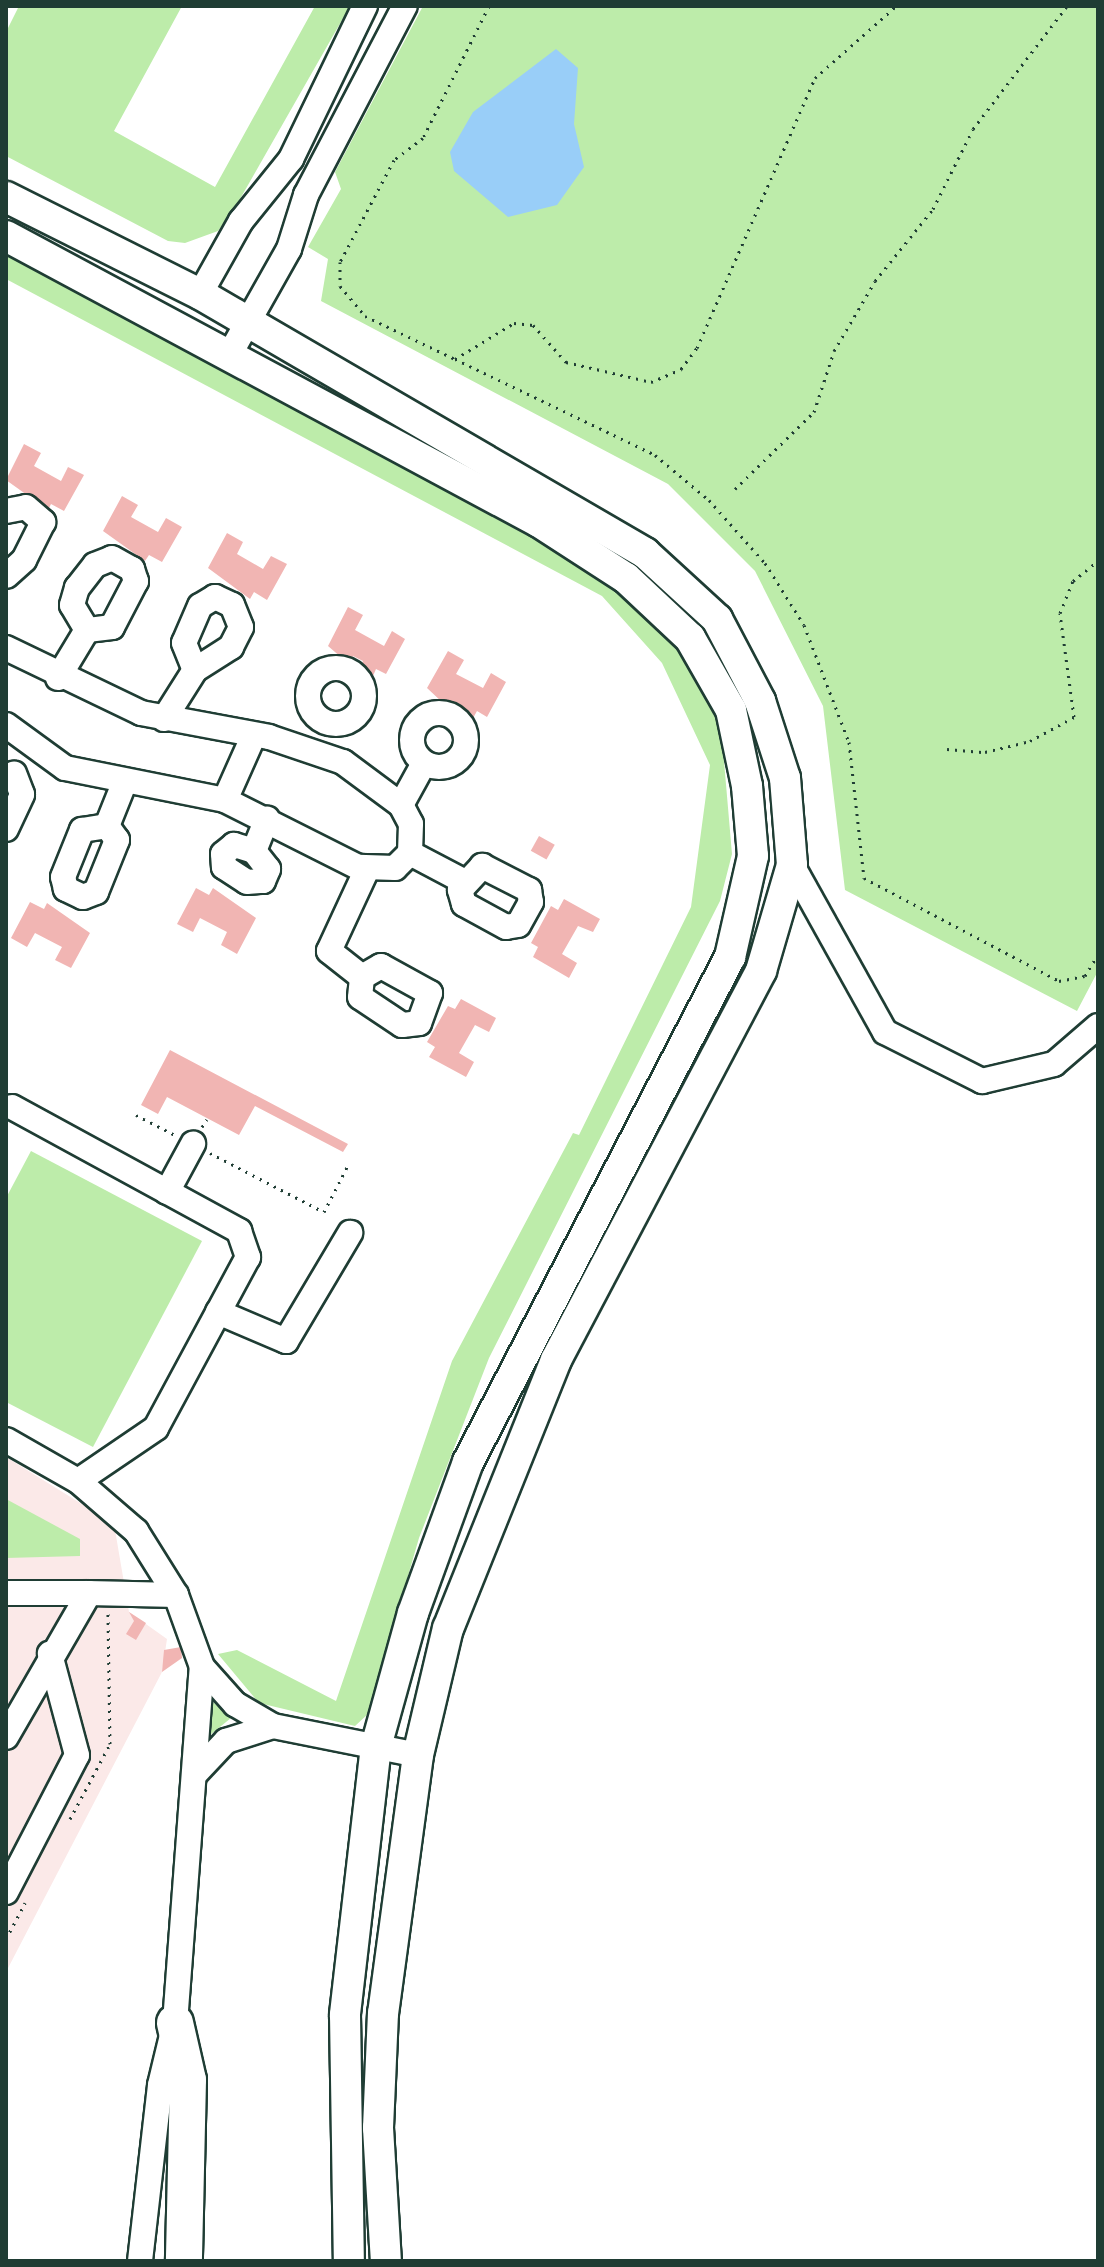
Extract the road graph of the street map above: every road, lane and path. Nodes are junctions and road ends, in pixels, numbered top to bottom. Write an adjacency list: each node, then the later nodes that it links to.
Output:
1 (365, 6): 8 (street)
2 (405, 6): 9 (street)
3 (489, 6): 15 (path)
4 (508, 6): 5 (path)
5 (548, 6)
6 (896, 6): 15 (path)
7 (1067, 6): 16 (path)
8 (291, 159): 9 (street); 12 (street)
9 (306, 195): 13 (street)
10 (6, 197): 12 (main road)
11 (6, 236): 14 (main road)
12 (200, 294): 13 (main road)
13 (251, 324): 14 (street); 41 (main road)
14 (231, 352): 63 (main road)
15 (455, 359): 44 (path)
16 (735, 489)
17 (6, 511): 19 (street)
18 (1098, 561): 30 (path)
19 (6, 576)
20 (87, 630): 23 (street)
21 (6, 648): 23 (street)
22 (195, 670): 24 (street)
23 (58, 678): 24 (street)
24 (164, 719): 27 (street)
25 (324, 722): 29 (street)
26 (6, 725): 28 (street)
27 (254, 735): 29 (street); 34 (street)
28 (28, 746): 32 (street); 33 (street)
29 (313, 748): 35 (street)
30 (947, 749)
31 (424, 763): 35 (street)
32 (10, 773): 38 (street)
33 (125, 781): 34 (street); 37 (street)
34 (225, 800): 36 (street)
35 (401, 805): 40 (street)
36 (267, 819): 39 (street); 42 (street)
37 (107, 826)
38 (6, 829)
39 (254, 851)
40 (410, 853): 42 (street); 43 (street)
41 (792, 865): 46 (street); 64 (main road)
42 (367, 869): 45 (street)
43 (465, 882)
44 (1098, 954)
45 (362, 977)
46 (1098, 1026)
47 (8, 1110): 51 (street)
48 (136, 1115): 49 (path)
49 (193, 1144): 50 (path); 51 (street)
50 (348, 1165)
51 (167, 1192): 53 (street)
52 (350, 1233): 53 (street)
53 (218, 1312): 55 (street)
54 (6, 1440): 55 (street)
55 (78, 1481): 58 (street)
56 (6, 1593): 57 (street)
57 (89, 1593): 58 (street); 59 (street)
58 (176, 1595): 60 (street)
59 (50, 1654): 62 (street); 66 (street)
60 (202, 1667): 61 (street); 65 (street)
61 (273, 1726): 63 (street); 65 (street)
62 (6, 1737)
63 (376, 1746): 64 (street); 70 (main road)
64 (418, 1755): 71 (main road)
65 (194, 1775): 67 (street)
66 (6, 1892)
67 (175, 2023): 68 (street); 69 (highway)
68 (140, 2261)
69 (184, 2261)
70 (349, 2261)
71 (386, 2261)

